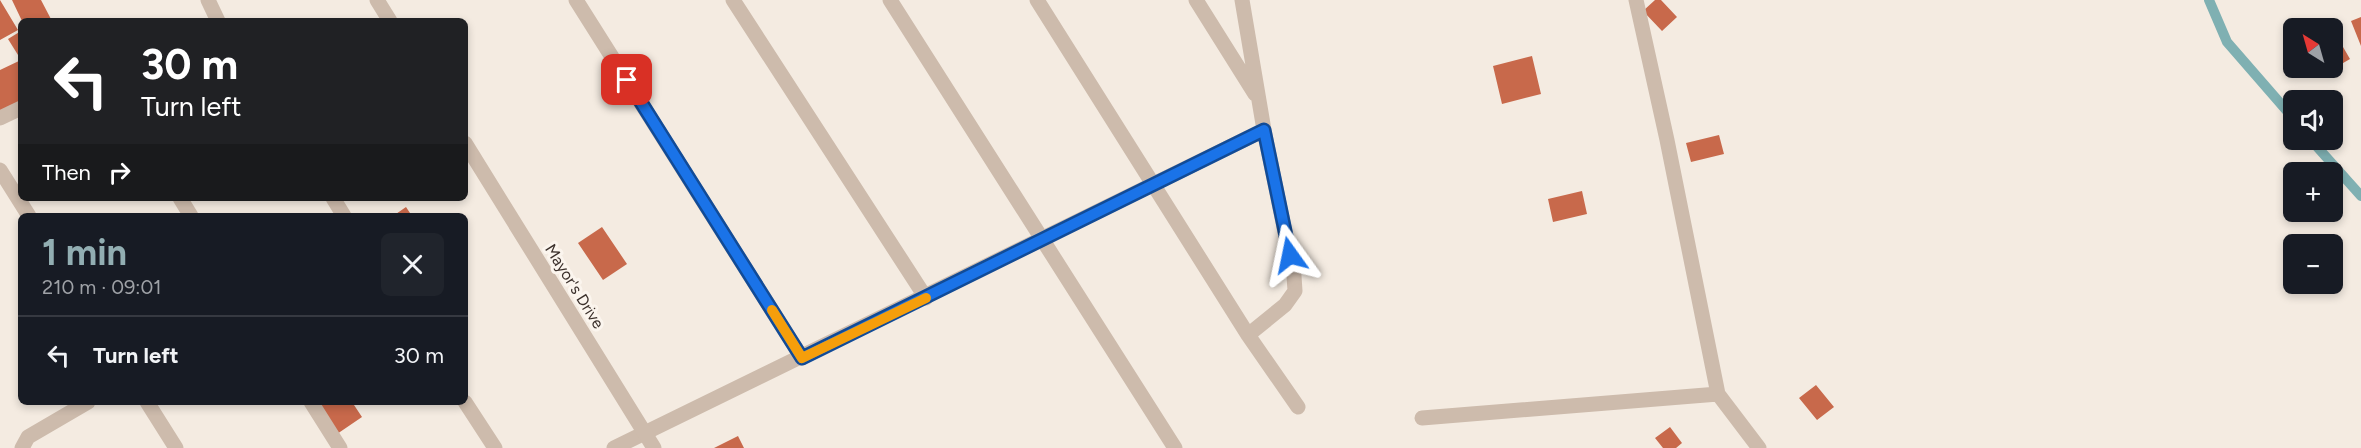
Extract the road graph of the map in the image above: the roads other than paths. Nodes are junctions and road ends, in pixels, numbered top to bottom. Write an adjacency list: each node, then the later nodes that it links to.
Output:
1 (208, 0): 10 (street)
2 (377, 0): 11 (street)
3 (576, 0): 23 (street)
4 (733, 0): 21 (street)
5 (890, 0): 20 (street)
6 (1037, 0): 18 (street)
7 (1196, 0): 12 (street)
8 (1242, 0): 12 (street)
9 (1636, 0): 24 (street)
10 (213, 18)
11 (388, 18)
12 (1259, 100): 15 (street)
13 (18, 109): 14 (street)
14 (0, 118)
15 (1264, 130): 18 (street); 22 (street)
16 (468, 148): 31 (street, Mayor's Drive)
17 (0, 170): 19 (street)
18 (1153, 185): 20 (street); 22 (street)
19 (18, 199)
20 (1041, 241): 21 (street); 38 (street)
21 (926, 298): 23 (street)
22 (1248, 335): 29 (street)
23 (802, 358): 31 (street)
24 (1718, 394): 30 (street); 39 (street)
25 (83, 405): 32 (street)
26 (149, 405): 33 (street)
27 (313, 405): 34 (street)
28 (467, 405): 35 (street)
29 (1298, 407)
30 (1422, 417)
31 (644, 433): 36 (street); 37 (street, Mayor's Drive)
32 (22, 448)
33 (176, 448)
34 (340, 448)
35 (495, 448)
36 (614, 448)
37 (654, 448)
38 (1174, 448)
39 (1759, 448)

